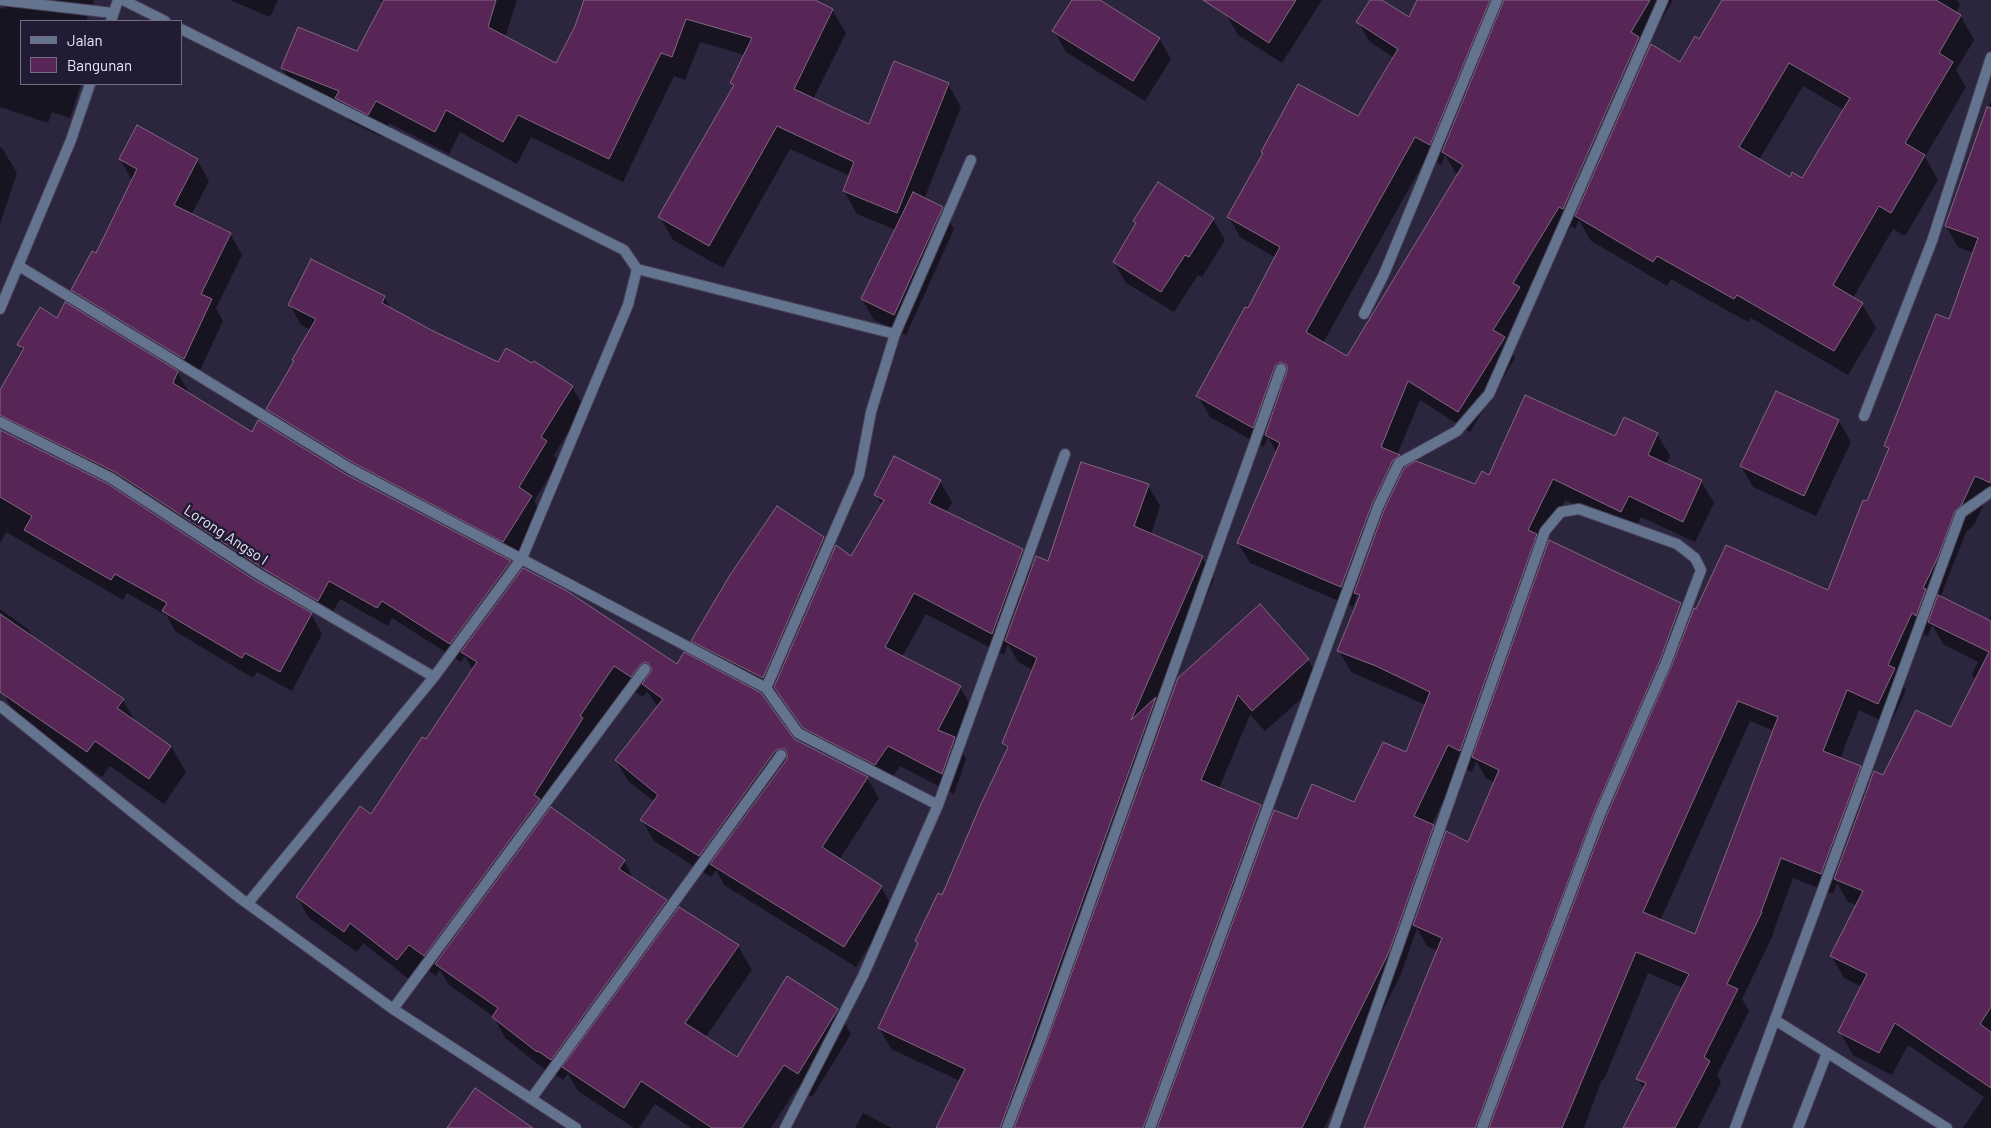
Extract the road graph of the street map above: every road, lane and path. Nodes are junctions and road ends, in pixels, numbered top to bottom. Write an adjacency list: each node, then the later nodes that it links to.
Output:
1 (0, 0): 6 (street)
2 (118, 0): 6 (street)
3 (123, 0): 7 (street)
4 (1497, 0): 15 (street)
5 (1663, 0): 37 (street)
6 (112, 17)
7 (163, 20)
8 (182, 29): 13 (street)
9 (1991, 57): 18 (street)
10 (90, 85): 12 (street)
11 (971, 160): 16 (street)
12 (19, 266): 14 (street); 22 (street)
13 (637, 269): 16 (street); 22 (street)
14 (0, 309)
15 (1364, 314)
16 (895, 334): 25 (street)
17 (1281, 369): 36 (street)
18 (1864, 416)
19 (0, 422): 24 (street, Lorong Angso I)
20 (1064, 454): 28 (street)
21 (1991, 492): 31 (street)
22 (522, 558): 24 (street); 25 (street)
23 (645, 669): 30 (street)
24 (434, 677): 29 (street)
25 (766, 688): 28 (street)
26 (0, 706): 29 (street)
27 (781, 755): 33 (street)
28 (938, 805): 35 (street)
29 (248, 903): 30 (street)
30 (393, 1009): 33 (street)
31 (1775, 1020): 32 (street); 40 (street)
32 (1827, 1052): 41 (street); 42 (street)
33 (531, 1099): 34 (street)
34 (576, 1128)
35 (785, 1128)
36 (1007, 1128)
37 (1150, 1128)
38 (1334, 1128): 39 (street)
39 (1482, 1128)
40 (1736, 1128)
41 (1798, 1128)
42 (1947, 1128)

